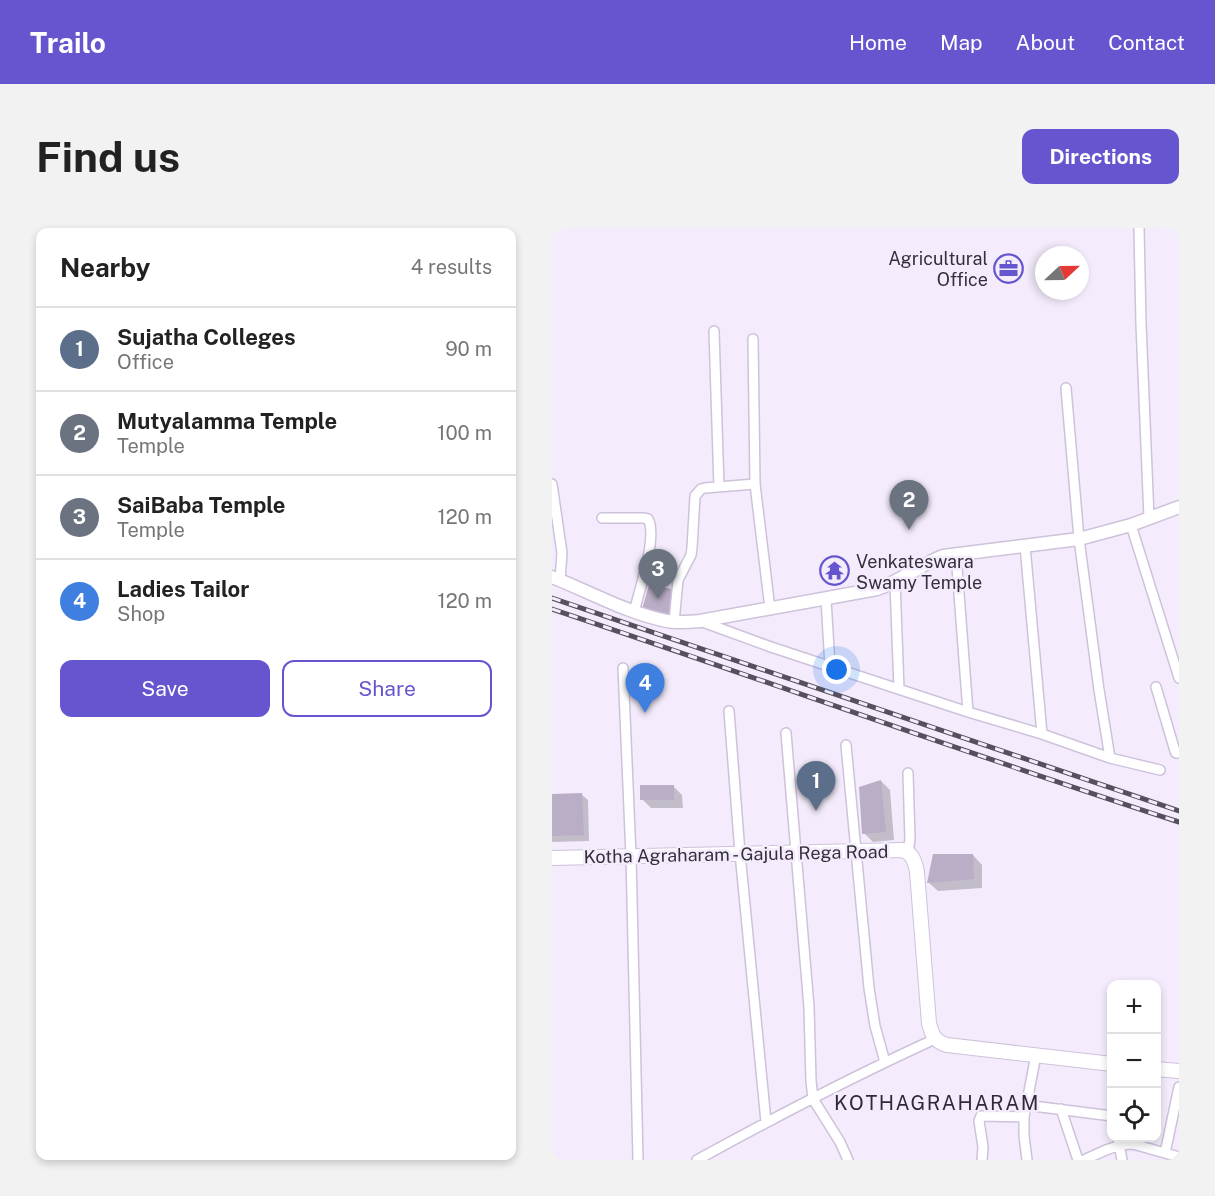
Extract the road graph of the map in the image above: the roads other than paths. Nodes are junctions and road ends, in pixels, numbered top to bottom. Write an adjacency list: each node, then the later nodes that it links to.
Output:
1 (1139, 228): 10 (street)
2 (714, 331): 7 (street)
3 (753, 339): 6 (street)
4 (1066, 388): 12 (street)
5 (552, 484): 15 (street)
6 (755, 484): 7 (street); 18 (street)
7 (719, 487): 21 (street)
8 (1179, 507): 10 (street)
9 (602, 518): 19 (street)
10 (1149, 518): 11 (street)
11 (1131, 525): 12 (street); 24 (street)
12 (1079, 539): 13 (street); 33 (street)
13 (1025, 546): 14 (street); 30 (street)
14 (956, 554): 16 (street); 28 (street)
15 (556, 579): 19 (street)
16 (895, 582): 17 (street); 26 (street)
17 (826, 599): 18 (street); 22 (street)
18 (770, 609): 20 (street)
19 (634, 612): 21 (street)
20 (700, 621): 21 (street); 22 (street)
21 (674, 622)
22 (830, 666): 26 (street)
23 (623, 668): 40 (street)
24 (1179, 678)
25 (1155, 687): 32 (street)
26 (899, 689): 28 (street)
27 (729, 711): 39 (street)
28 (968, 712): 30 (street)
29 (786, 734): 37 (street)
30 (1042, 734): 33 (street)
31 (846, 745): 36 (street)
32 (1179, 753)
33 (1110, 758): 34 (street)
34 (1160, 770)
35 (908, 773): 38 (street)
36 (855, 850): 37 (main road, Kotha Agraharam - Gajula Rega Road); 38 (main road, Kotha Agraharam - Gajula Rega Road); 44 (street)
37 (796, 851): 39 (main road, Kotha Agraharam - Gajula Rega Road); 49 (street)
38 (908, 852): 42 (main road, Kotha Agraharam - Gajula Rega Road)
39 (740, 853): 40 (main road, Kotha Agraharam - Gajula Rega Road); 54 (street)
40 (631, 856): 41 (main road, Kotha Agraharam - Gajula Rega Road); 61 (street)
41 (552, 858)
42 (935, 1039): 43 (main road); 44 (street)
43 (1036, 1055): 45 (main road); 50 (street)
44 (885, 1062): 49 (street)
45 (1107, 1063)
46 (1161, 1069): 47 (main road)
47 (1179, 1071)
48 (1179, 1087): 58 (street)
49 (813, 1099): 54 (street); 63 (street)
50 (1025, 1105): 51 (street); 53 (street)
51 (1061, 1109): 52 (street); 66 (street)
52 (1107, 1115)
53 (1024, 1117): 64 (street); 65 (street)
54 (766, 1122): 59 (street)
55 (1117, 1142): 67 (street)
56 (1119, 1142): 68 (street)
57 (1124, 1142): 58 (street)
58 (1165, 1153): 60 (street)
59 (708, 1157): 62 (street)
60 (1179, 1157)
61 (638, 1160)
62 (697, 1160)
63 (848, 1160)
64 (982, 1160)
65 (1027, 1160)
66 (1078, 1160)
67 (1084, 1160)
68 (1122, 1160)

